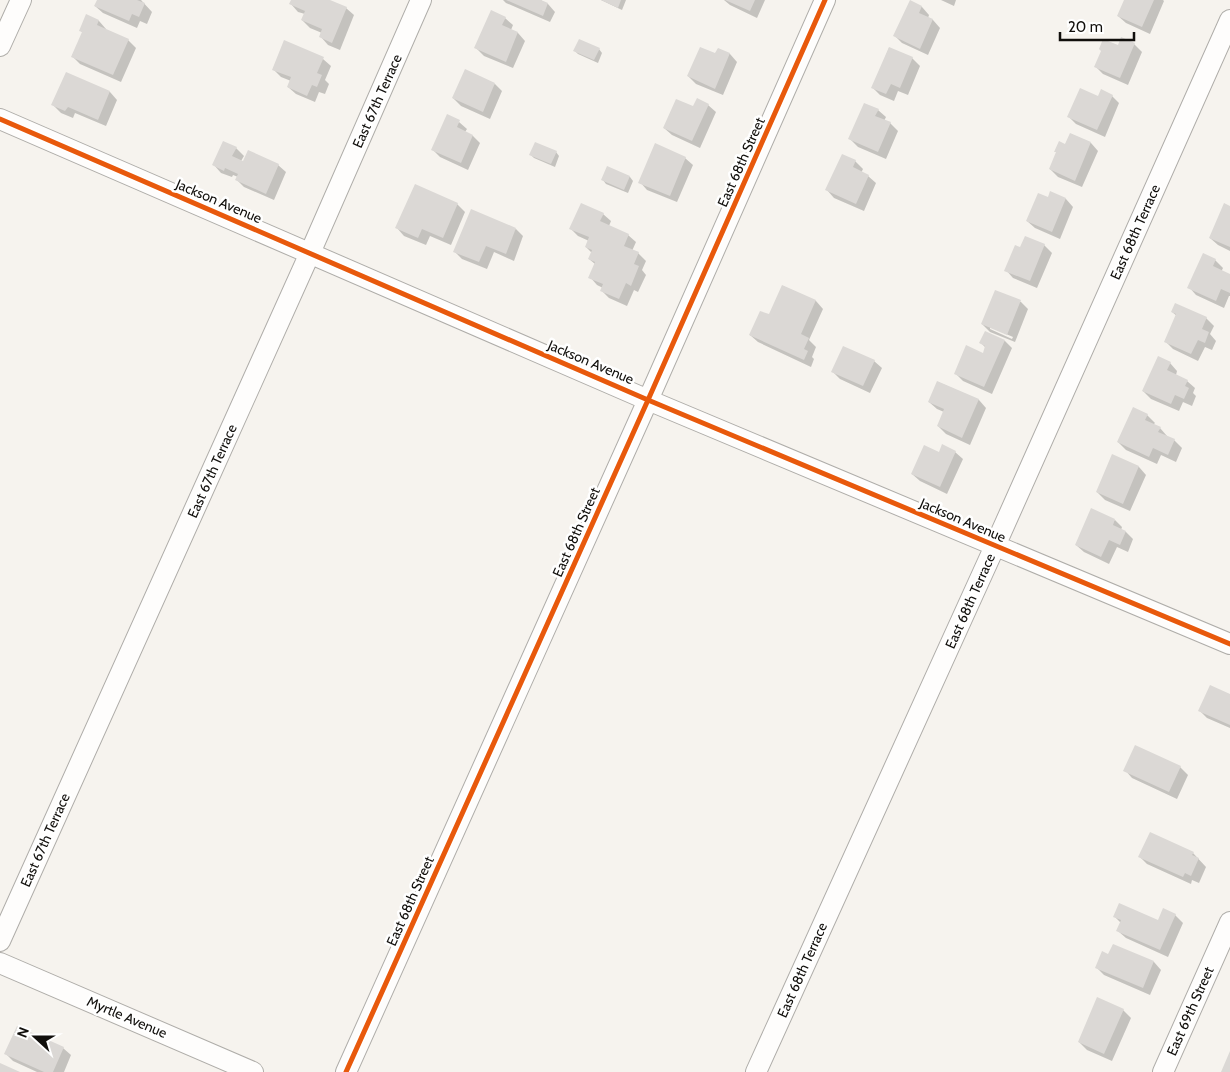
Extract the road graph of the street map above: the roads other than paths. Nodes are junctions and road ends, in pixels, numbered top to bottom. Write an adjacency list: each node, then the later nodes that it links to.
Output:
1 (21, 0): 5 (street)
2 (421, 0): 7 (street, East 67th Terrace)
3 (825, 0): 8 (street, East 68th Street)
4 (1230, 20): 9 (street, East 68th Terrace)
5 (0, 46)
6 (0, 119): 7 (street, Jackson Avenue)
7 (310, 253): 8 (street, Jackson Avenue); 12 (street, East 67th Terrace)
8 (648, 400): 9 (street, Jackson Avenue); 15 (street, East 68th Street)
9 (995, 546): 10 (street, Jackson Avenue); 16 (street, East 68th Terrace)
10 (1230, 644)
11 (1230, 922): 17 (street, East 69th Street)
12 (0, 941)
13 (0, 963): 14 (street, Myrtle Avenue)
14 (253, 1072)
15 (346, 1072)
16 (756, 1072)
17 (1163, 1072)

